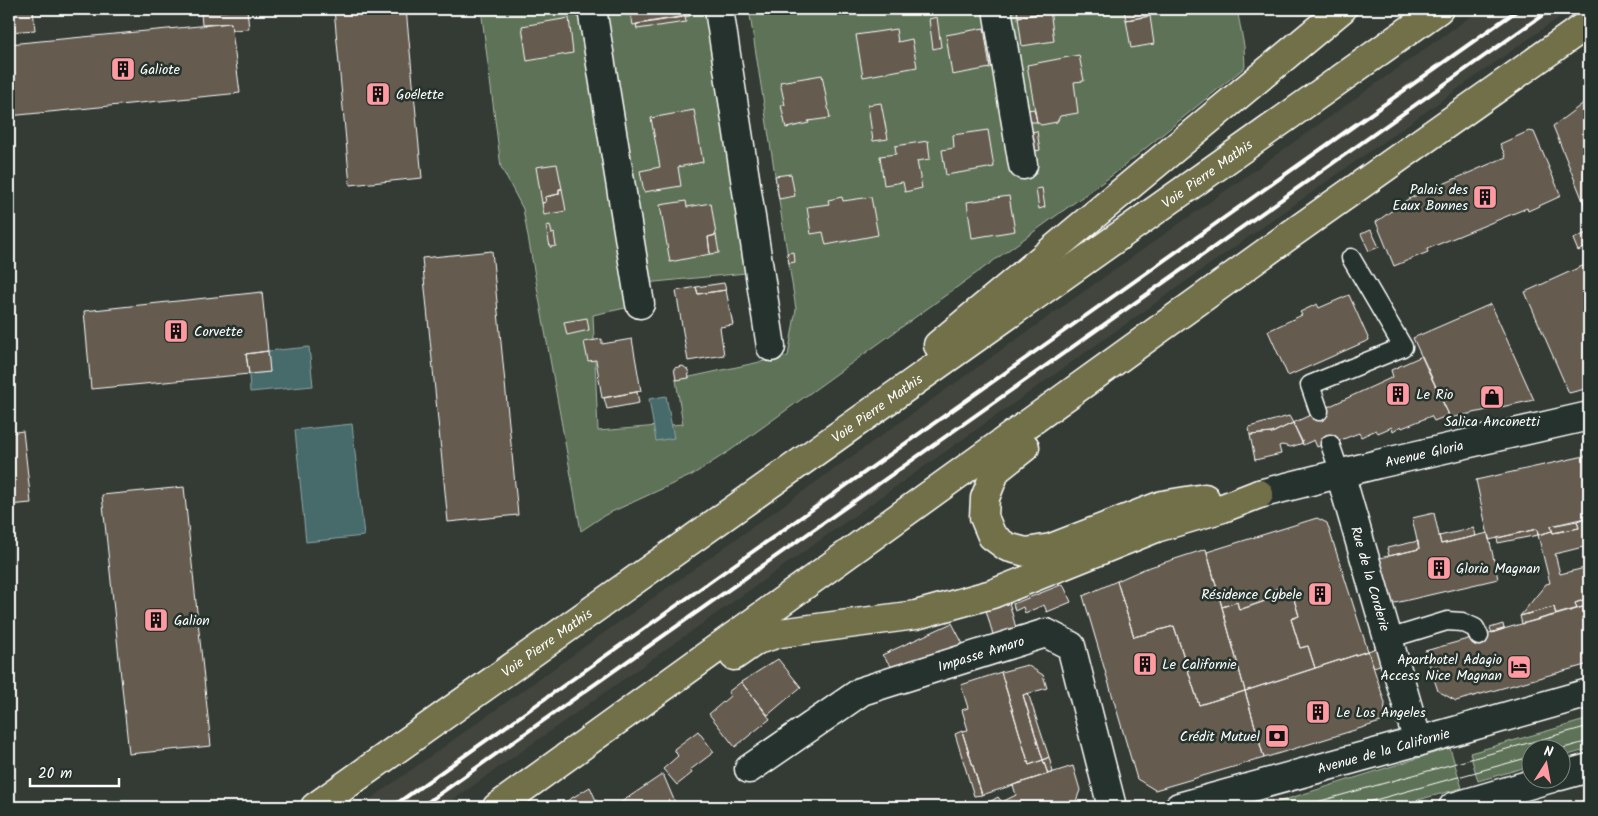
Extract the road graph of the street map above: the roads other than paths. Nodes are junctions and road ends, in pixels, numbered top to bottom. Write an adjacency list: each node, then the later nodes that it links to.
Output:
1 (592, 9): 10 (street)
2 (719, 9): 11 (street)
3 (997, 9): 7 (street)
4 (1342, 9): 16 (highway)
5 (1439, 9): 16 (highway, Voie Pierre Mathis)
6 (1589, 23): 8 (highway)
7 (1023, 166)
8 (1287, 237): 17 (highway); 26 (highway)
9 (1351, 258): 12 (lane)
10 (640, 304)
11 (771, 347)
12 (1319, 411)
13 (1589, 416): 15 (street, Avenue Gloria)
14 (1330, 444): 15 (lane)
15 (1340, 473): 17 (street, Avenue Gloria); 19 (street, Rue de la Corderie)
16 (786, 474): 27 (highway, Voie Pierre Mathis)
17 (1258, 494): 26 (highway)
18 (1479, 636): 19 (lane)
19 (1388, 639): 21 (street, Rue de la Corderie)
20 (1589, 693): 21 (street, Avenue de la Californie)
21 (1418, 742): 29 (street, Avenue de la Californie)
22 (1589, 768): 24 (street)
23 (749, 769): 28 (street, Impasse Amaro)
24 (1570, 773)
25 (1520, 787): 30 (street)
26 (504, 802)
27 (315, 807)
28 (1112, 807)
29 (1179, 807)
30 (1453, 807)

